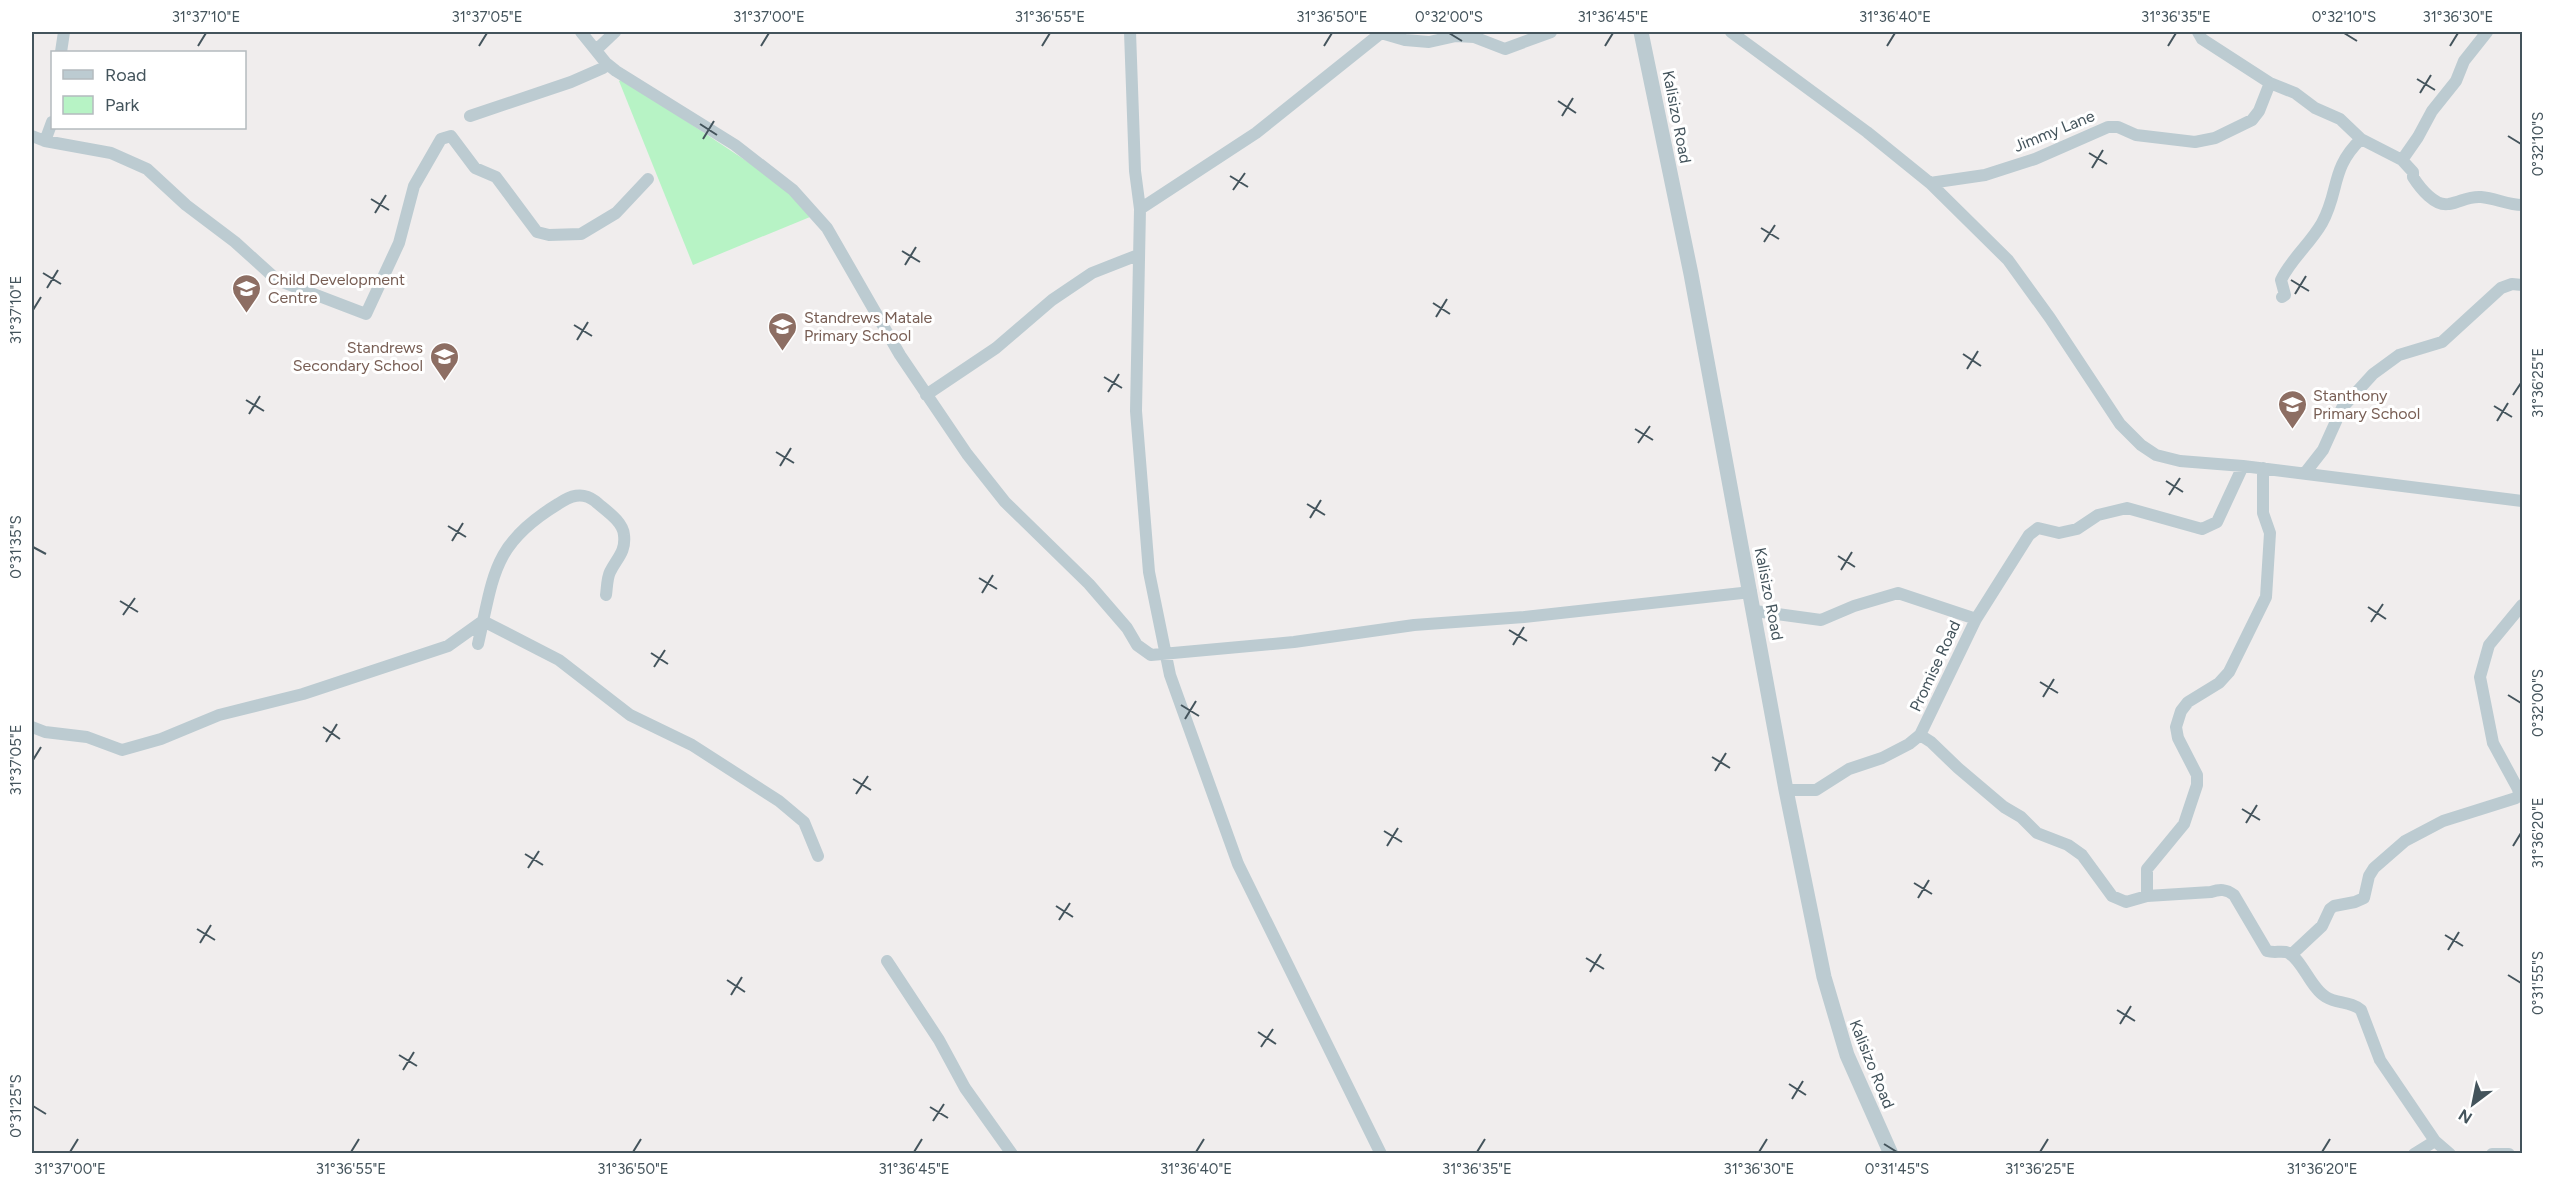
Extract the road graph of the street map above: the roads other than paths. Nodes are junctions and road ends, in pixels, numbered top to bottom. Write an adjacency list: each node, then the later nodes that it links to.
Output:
1 (64, 32): 12 (street)
2 (581, 32): 11 (street)
3 (615, 32): 11 (street)
4 (1130, 32): 24 (street)
5 (1382, 32): 6 (street); 24 (street)
6 (1551, 32)
7 (1641, 32): 33 (street, Kalisizo Road)
8 (1736, 32): 22 (street)
9 (2198, 32): 14 (street)
10 (2487, 32): 20 (street)
11 (596, 50): 28 (street)
12 (61, 51)
13 (603, 68): 15 (street)
14 (2270, 82): 18 (street); 22 (street, Jimmy Lane)
15 (470, 116)
16 (51, 125): 19 (street)
17 (32, 136): 19 (street)
18 (2361, 139): 20 (street); 27 (street)
19 (45, 141): 21 (street)
20 (2402, 160): 23 (street)
21 (648, 179)
22 (1930, 183): 29 (street)
23 (2523, 205)
24 (1140, 209): 25 (street)
25 (1138, 255): 28 (street); 40 (street)
26 (2523, 285): 31 (street)
27 (2282, 297)
28 (926, 395): 40 (street)
29 (2243, 466): 30 (street); 37 (street)
30 (2264, 468): 31 (street); 45 (street)
31 (2305, 473): 32 (street)
32 (2523, 501)
33 (1751, 592): 36 (street, Kalisizo Road); 40 (street)
34 (606, 595): 38 (street)
35 (2523, 605): 46 (street)
36 (1755, 611): 37 (street, Promise Road); 43 (street, Kalisizo Road)
37 (1976, 619): 42 (street, Promise Road)
38 (483, 621): 39 (street); 41 (street); 44 (street)
39 (478, 644)
40 (1166, 653): 50 (street)
41 (32, 727)
42 (1920, 735): 43 (street); 45 (street)
43 (1786, 790): 51 (street, Kalisizo Road)
44 (818, 856)
45 (2147, 896): 46 (street)
46 (2291, 955): 48 (street)
47 (887, 961): 49 (street)
48 (2435, 1141): 52 (street); 53 (street)
49 (1012, 1154)
50 (1381, 1154)
51 (1892, 1154)
52 (2414, 1154)
53 (2450, 1154)
54 (2492, 1154): 55 (street)
55 (2509, 1154)

